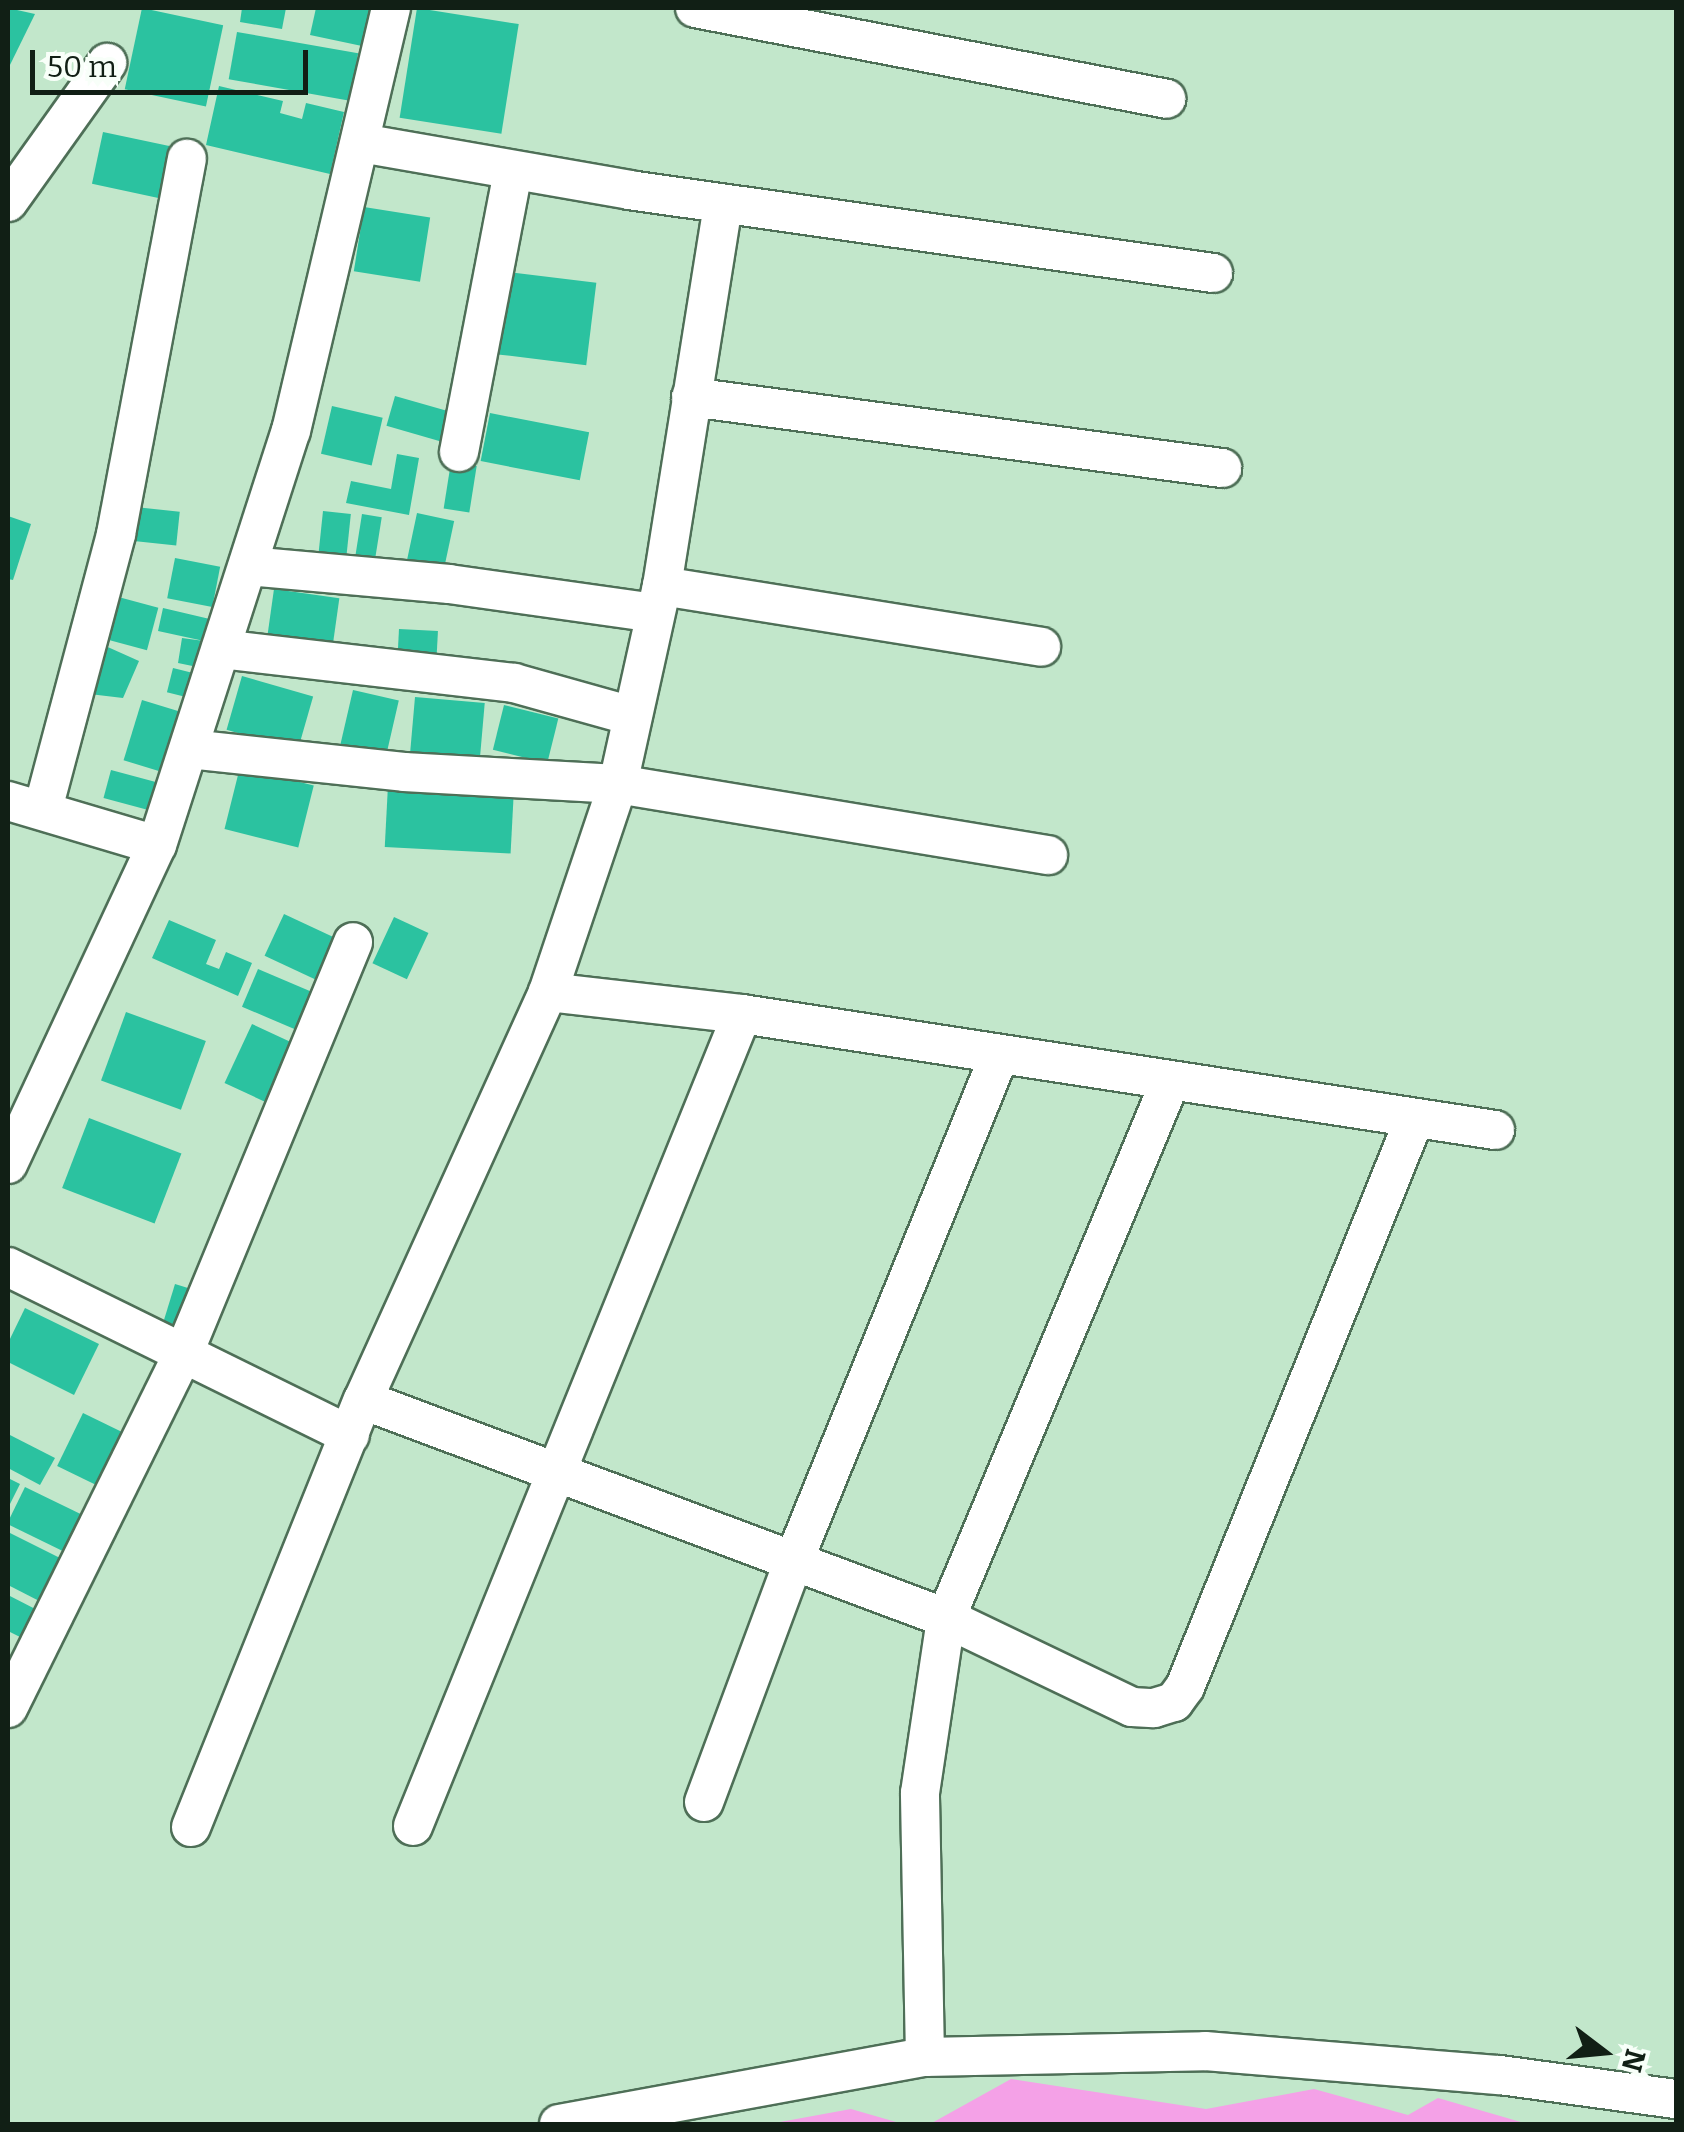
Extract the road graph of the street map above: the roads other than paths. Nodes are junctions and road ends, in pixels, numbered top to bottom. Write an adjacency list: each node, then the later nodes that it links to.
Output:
1 (391, 8): 5 (street)
2 (694, 8): 4 (street)
3 (107, 63): 8 (street)
4 (1166, 98)
5 (361, 143): 7 (street); 14 (street)
6 (187, 160): 21 (street)
7 (513, 171): 9 (street); 12 (street)
8 (8, 202)
9 (723, 204): 10 (street); 11 (street)
10 (1213, 273)
11 (691, 397): 13 (street); 15 (street)
12 (459, 452)
13 (1222, 468)
14 (248, 566): 15 (street); 17 (street)
15 (658, 599): 16 (street); 18 (street)
16 (1041, 647)
17 (222, 648): 18 (street); 19 (street)
18 (632, 716): 20 (street)
19 (189, 749): 20 (street); 22 (street)
20 (618, 784): 23 (street); 25 (street)
21 (25, 805): 22 (street)
22 (158, 845): 31 (street)
23 (1048, 855)
24 (352, 942): 33 (street)
25 (548, 992): 26 (street); 34 (street)
26 (742, 1014): 27 (street); 35 (street)
27 (1000, 1056): 28 (street); 36 (street)
28 (1170, 1082): 29 (street); 37 (street)
29 (1414, 1120): 30 (street); 37 (street)
30 (1495, 1130)
31 (8, 1164)
32 (8, 1267): 33 (street)
33 (185, 1350): 34 (street); 38 (street)
34 (356, 1418): 35 (street); 41 (street)
35 (560, 1472): 36 (street); 40 (street)
36 (794, 1560): 37 (street); 39 (street)
37 (946, 1618): 42 (street)
38 (8, 1708)
39 (704, 1802)
40 (413, 1826)
41 (192, 1827)
42 (925, 2057): 43 (street); 44 (street)
43 (1676, 2099)
44 (559, 2124)

